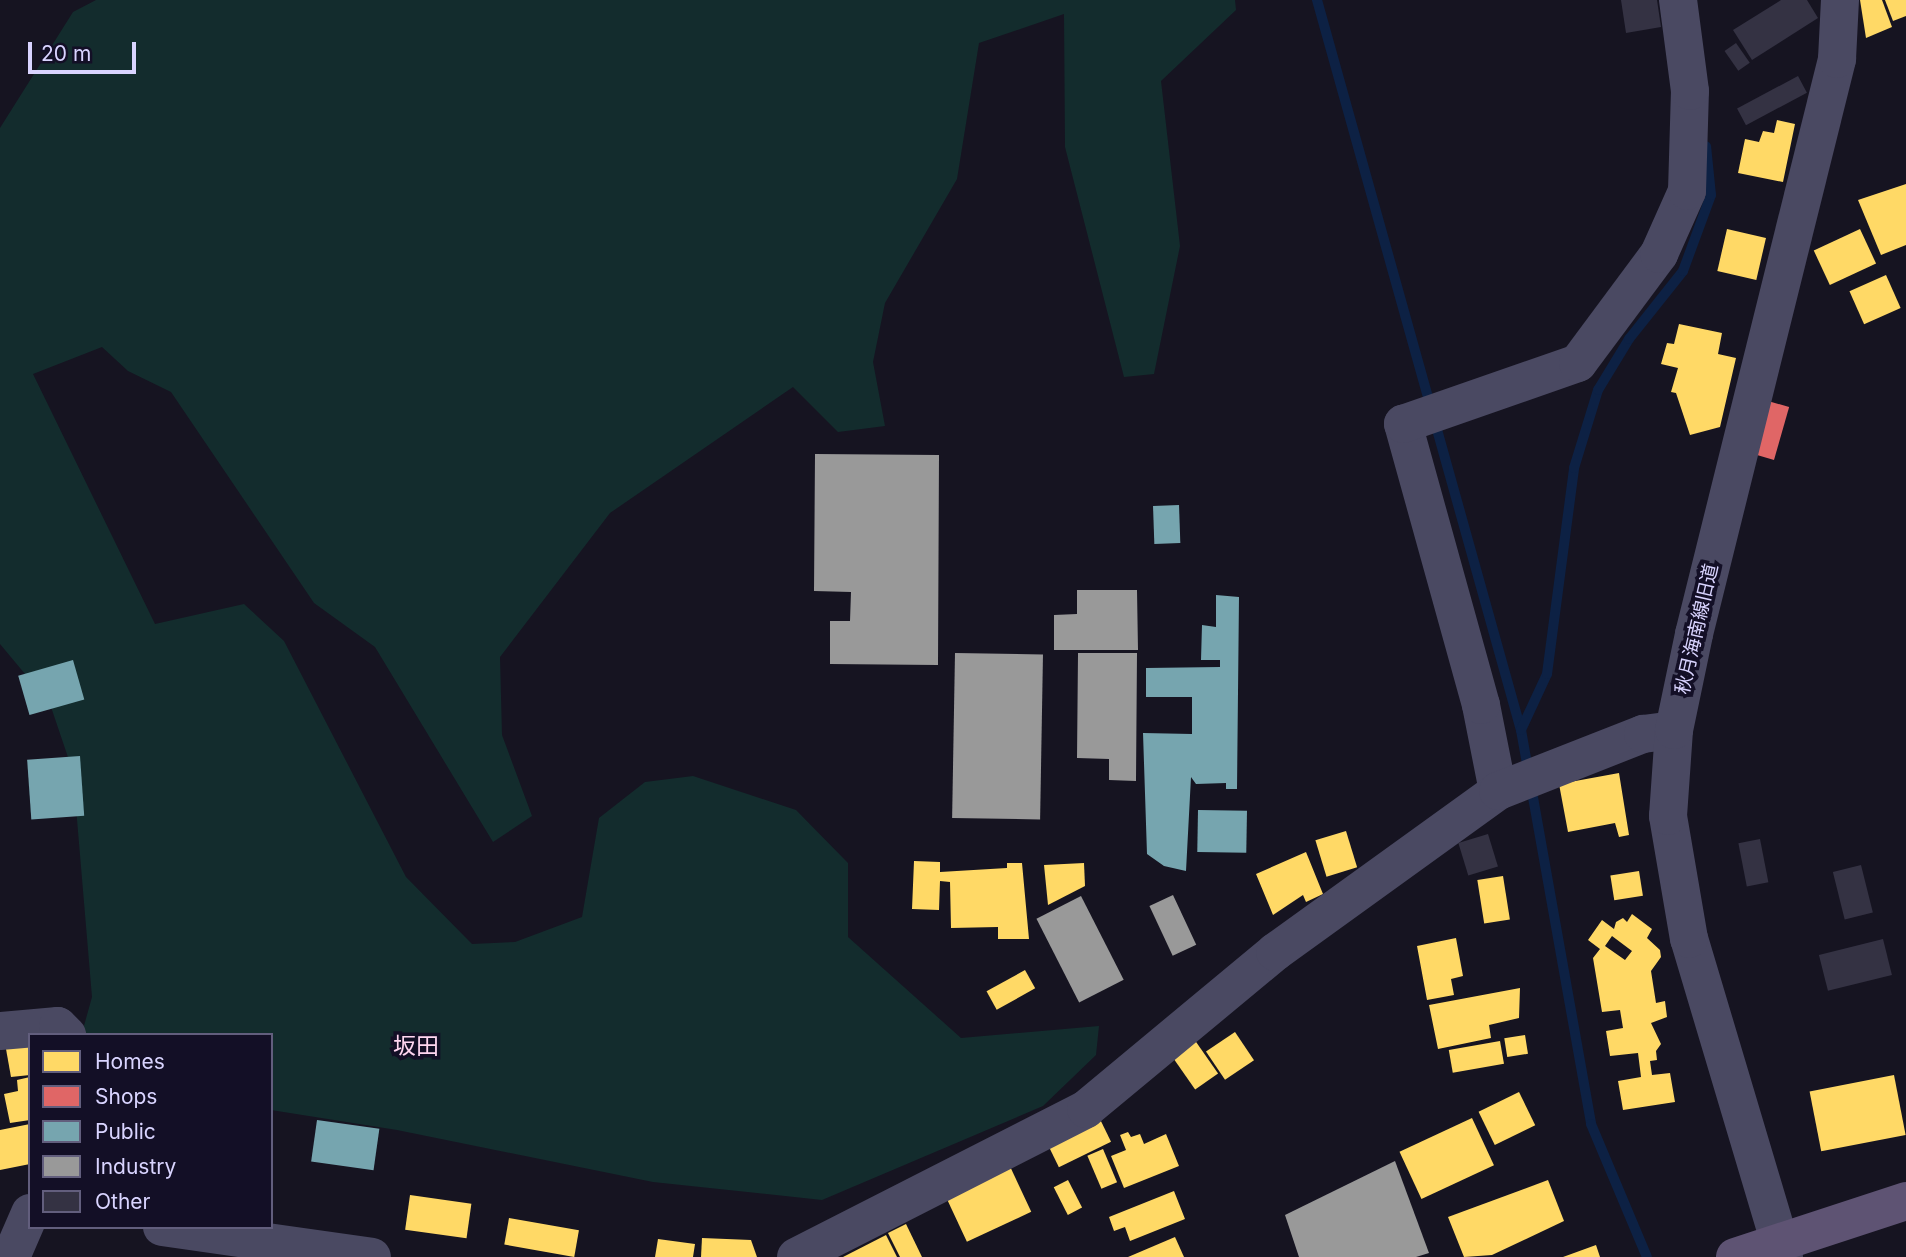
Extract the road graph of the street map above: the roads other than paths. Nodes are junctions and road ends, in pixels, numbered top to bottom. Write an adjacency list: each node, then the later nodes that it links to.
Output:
1 (1678, 0): 4 (street)
2 (1840, 0): 3 (street, 秋月海南線旧道)
3 (1674, 730): 4 (street); 12 (street, 秋月海南線旧道)
4 (1505, 788): 15 (street)
5 (0, 1031): 6 (street)
6 (65, 1033)
7 (1906, 1200): 12 (main road)
8 (0, 1206): 9 (street)
9 (28, 1212)
10 (28, 1217): 13 (street)
11 (176, 1229): 14 (street)
12 (1782, 1249): 16 (main road)
13 (11, 1257)
14 (372, 1257)
15 (796, 1257)
16 (1735, 1257)

